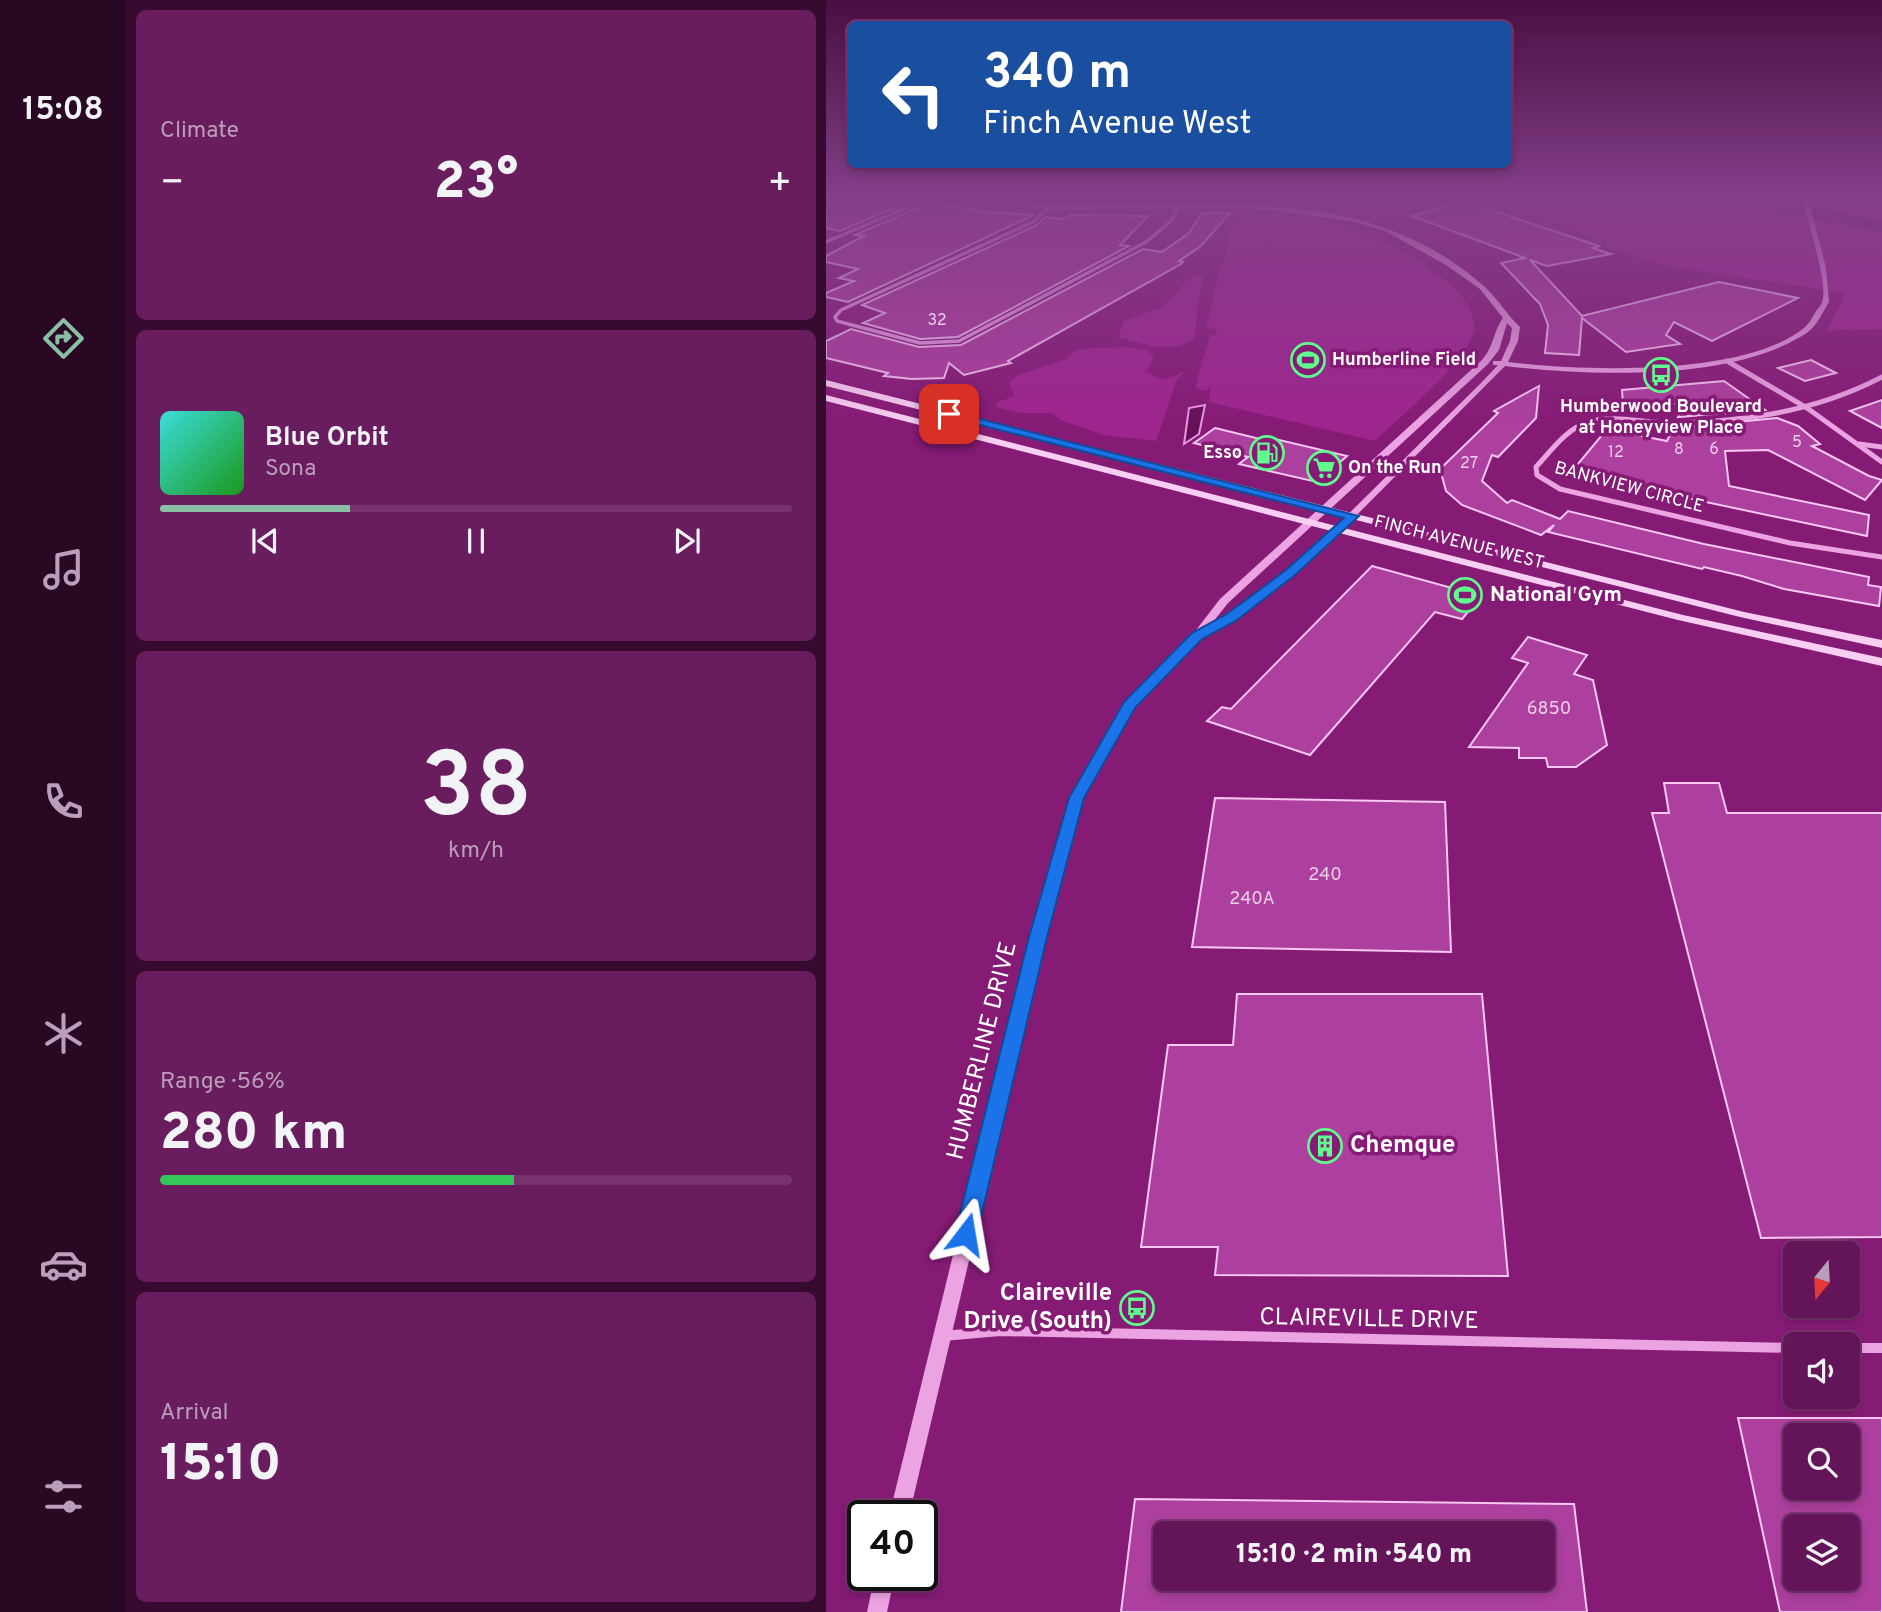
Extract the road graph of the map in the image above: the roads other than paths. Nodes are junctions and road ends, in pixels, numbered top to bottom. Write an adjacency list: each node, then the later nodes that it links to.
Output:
1 (921, 273): 2 (street)
2 (1088, 273)
3 (1459, 273): 5 (street, HUMBERLINE DRIVE)
4 (1822, 273): 6 (street)
5 (1505, 320): 7 (street, HUMBERLINE DRIVE); 8 (street, HUMBERLINE DRIVE)
6 (1727, 360): 8 (street); 12 (street)
7 (1485, 362): 8 (street); 16 (street, HUMBERLINE DRIVE)
8 (1503, 365): 17 (street, HUMBERLINE DRIVE)
9 (1882, 377): 12 (street, BANKVIEW CIRCLE)
10 (826, 383): 16 (main road, FINCH AVENUE WEST)
11 (826, 398): 18 (main road, FINCH AVENUE WEST)
12 (1807, 408): 13 (street); 20 (street, BANKVIEW CIRCLE)
13 (1858, 444): 14 (street); 15 (street)
14 (1882, 447)
15 (1882, 462)
16 (1325, 509): 17 (main road, FINCH AVENUE WEST); 18 (street, HUMBERLINE DRIVE)
17 (1353, 516): 19 (street, HUMBERLINE DRIVE); 22 (main road, FINCH AVENUE WEST)
18 (1310, 522): 19 (main road, FINCH AVENUE WEST); 21 (street, HUMBERLINE DRIVE)
19 (1338, 530): 21 (street, HUMBERLINE DRIVE); 23 (main road, FINCH AVENUE WEST)
20 (1882, 557)
21 (1197, 636): 24 (street, HUMBERLINE DRIVE)
22 (1882, 644)
23 (1882, 662)
24 (941, 1336): 25 (street, CLAIREVILLE DRIVE); 28 (street, HUMBERLINE DRIVE)
25 (1783, 1348)
26 (1860, 1348): 27 (street)
27 (1882, 1348)
28 (903, 1500)
29 (882, 1591): 30 (street)
30 (877, 1612)

